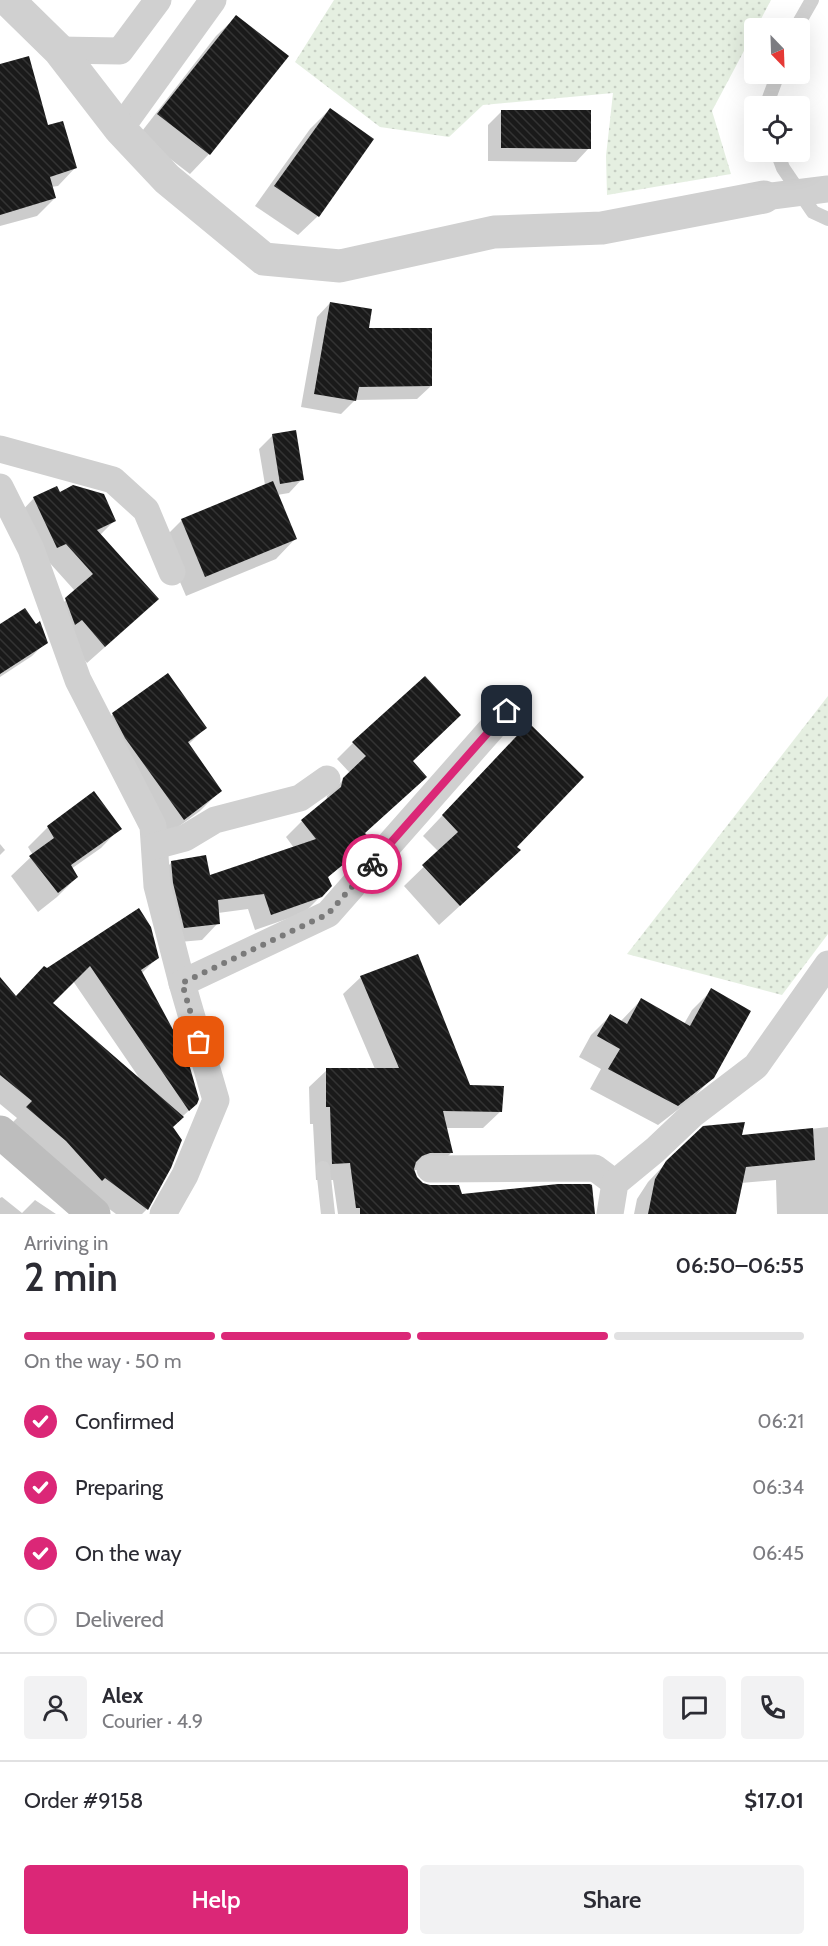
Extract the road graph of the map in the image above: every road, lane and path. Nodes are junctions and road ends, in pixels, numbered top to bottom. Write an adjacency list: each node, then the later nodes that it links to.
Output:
1 (8, 0): 6 (street)
2 (158, 0): 6 (street)
3 (213, 0): 7 (street)
4 (812, 0): 5 (lane)
5 (802, 18)
6 (59, 51): 7 (street)
7 (120, 129): 11 (street)
8 (781, 162): 10 (lane)
9 (828, 189): 10 (street)
10 (800, 193): 11 (street); 12 (lane)
11 (764, 197)
12 (828, 219)
13 (0, 449): 15 (street)
14 (0, 487): 18 (street)
15 (172, 572)
16 (507, 711): 20 (street)
17 (327, 779): 18 (street)
18 (154, 846): 20 (street)
19 (828, 964): 24 (street)
20 (182, 983): 26 (street)
21 (0, 1132): 25 (main road)
22 (323, 1168): 27 (lane)
23 (430, 1168): 24 (street)
24 (615, 1183): 28 (street)
25 (94, 1214)
26 (163, 1214)
27 (328, 1214)
28 (610, 1214)

